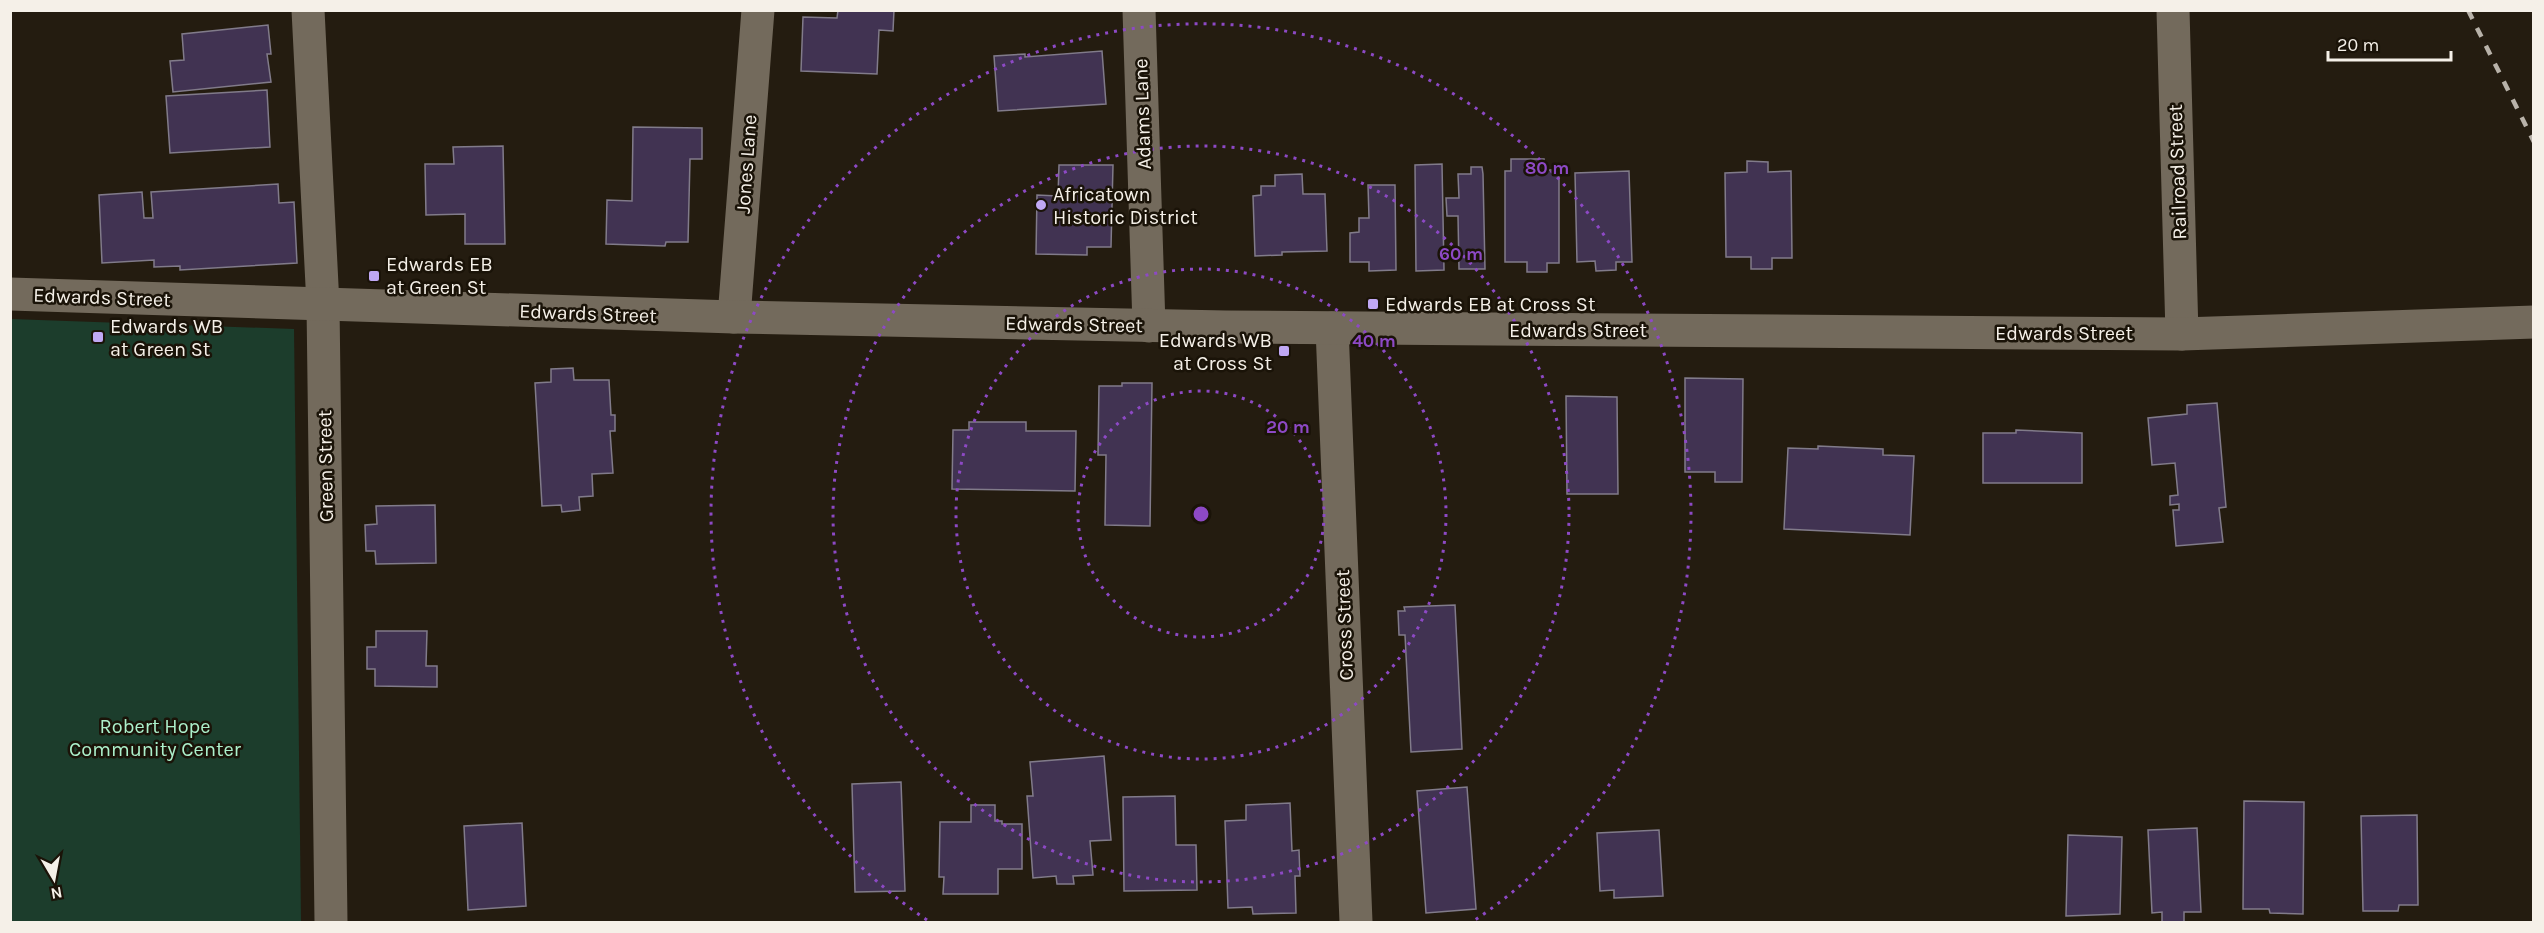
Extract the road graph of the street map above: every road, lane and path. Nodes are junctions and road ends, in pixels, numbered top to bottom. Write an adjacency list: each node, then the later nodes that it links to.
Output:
1 (308, 10): 6 (street, Green Street)
2 (758, 10): 7 (street, Jones Lane)
3 (1139, 10): 9 (street, Adams Lane)
4 (2173, 10): 11 (street, Railroad Street)
5 (10, 294): 6 (street, Edwards Street)
6 (323, 305): 7 (street, Edwards Street); 12 (street, Green Street)
7 (734, 317): 9 (street, Edwards Street)
8 (2534, 322): 11 (street, Edwards Street)
9 (1149, 326): 10 (street, Edwards Street)
10 (1332, 328): 11 (street, Edwards Street); 13 (street, Cross Street)
11 (2182, 334)
12 (331, 922)
13 (1356, 922)

